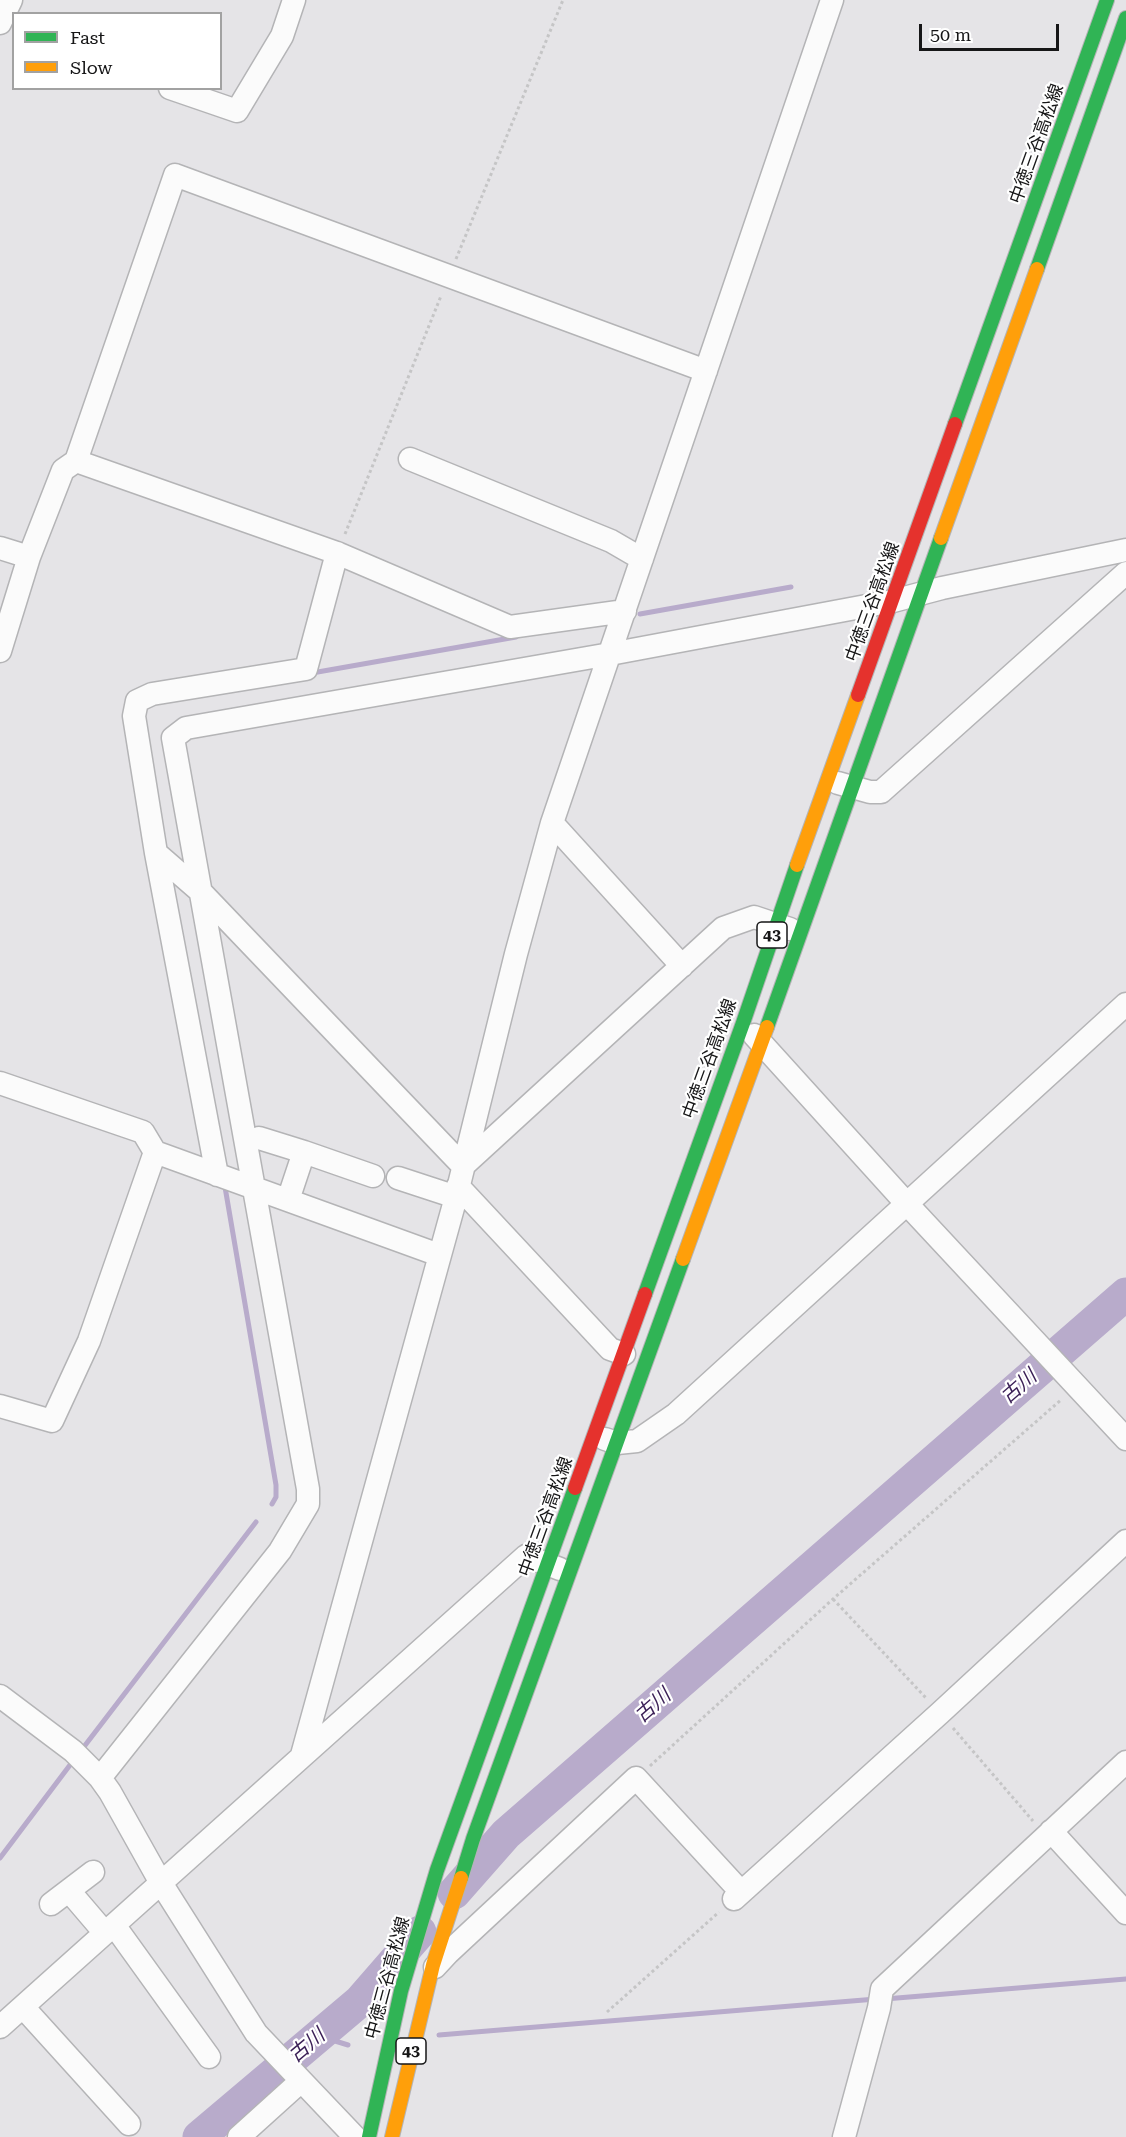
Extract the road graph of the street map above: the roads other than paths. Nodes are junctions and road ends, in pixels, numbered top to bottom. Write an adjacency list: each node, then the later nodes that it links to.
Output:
1 (11, 0): 6 (street)
2 (294, 0): 7 (street)
3 (832, 0): 10 (street)
4 (1107, 0): 8 (main road, 中徳三谷高松線 / 43)
5 (1126, 18): 9 (main road, 43)
6 (0, 24)
7 (176, 90)
8 (1075, 91): 9 (street); 20 (main road, 中徳三谷高松線 / 43)
9 (1107, 101): 19 (main road, 43)
10 (706, 371): 12 (street); 17 (street)
11 (410, 459): 17 (street)
12 (76, 461): 15 (street); 16 (street)
13 (0, 548): 16 (street)
14 (1126, 550): 19 (street)
15 (337, 553): 21 (street); 27 (street)
16 (29, 557): 22 (street)
17 (642, 559): 21 (street)
18 (1126, 573): 25 (street)
19 (922, 594): 20 (street); 25 (main road, 43)
20 (893, 601): 23 (street); 24 (main road, 中徳三谷高松線 / 43)
21 (625, 611): 23 (street)
22 (0, 651)
23 (610, 654): 26 (street); 28 (street)
24 (828, 780): 25 (street); 29 (main road, 中徳三谷高松線 / 43)
25 (852, 788): 30 (main road, 43)
26 (552, 823): 31 (street); 42 (street)
27 (156, 853): 28 (street); 39 (street)
28 (201, 892): 42 (street); 43 (street)
29 (776, 924): 30 (street); 31 (street); 33 (main road, 中徳三谷高松線 / 43)
30 (800, 933): 34 (main road, 43)
31 (682, 966): 42 (street)
32 (1126, 1004): 45 (street)
33 (743, 1023): 34 (street); 47 (main road, 中徳三谷高松線 / 43)
34 (761, 1043): 45 (street); 51 (main road, 43)
35 (0, 1083): 37 (street)
36 (259, 1138): 38 (street)
37 (155, 1152): 39 (street); 48 (street)
38 (304, 1152): 40 (street); 44 (street)
39 (217, 1175): 43 (street)
40 (373, 1176)
41 (398, 1178): 42 (street)
42 (459, 1183): 46 (street); 47 (street)
43 (255, 1188): 44 (street); 58 (street)
44 (288, 1200): 46 (street)
45 (907, 1204): 50 (street); 51 (street)
46 (439, 1255): 56 (street)
47 (624, 1354): 49 (main road, 中徳三谷高松線 / 43)
48 (0, 1406)
49 (594, 1436): 51 (street); 53 (main road, 中徳三谷高松線 / 43)
50 (1126, 1439)
51 (617, 1443): 54 (main road, 43)
52 (1126, 1542): 64 (street)
53 (548, 1565): 54 (street); 56 (street); 72 (main road, 中徳三谷高松線 / 43)
54 (570, 1573): 64 (main road, 43)
55 (0, 1696): 58 (street)
56 (302, 1755): 61 (street)
57 (1126, 1762): 59 (street)
58 (100, 1778): 61 (street)
59 (1052, 1831): 62 (street); 74 (street)
60 (93, 1872): 63 (street)
61 (161, 1883): 63 (street); 68 (street)
62 (1126, 1913)
63 (109, 1929): 65 (street); 67 (street)
64 (432, 1968): 73 (main road, 43)
65 (23, 2007): 66 (street); 69 (street)
66 (0, 2027)
67 (209, 2057)
68 (298, 2078): 70 (street); 71 (street)
69 (129, 2124)
70 (239, 2137)
71 (355, 2137)
72 (369, 2137)
73 (392, 2137)
74 (844, 2137)

